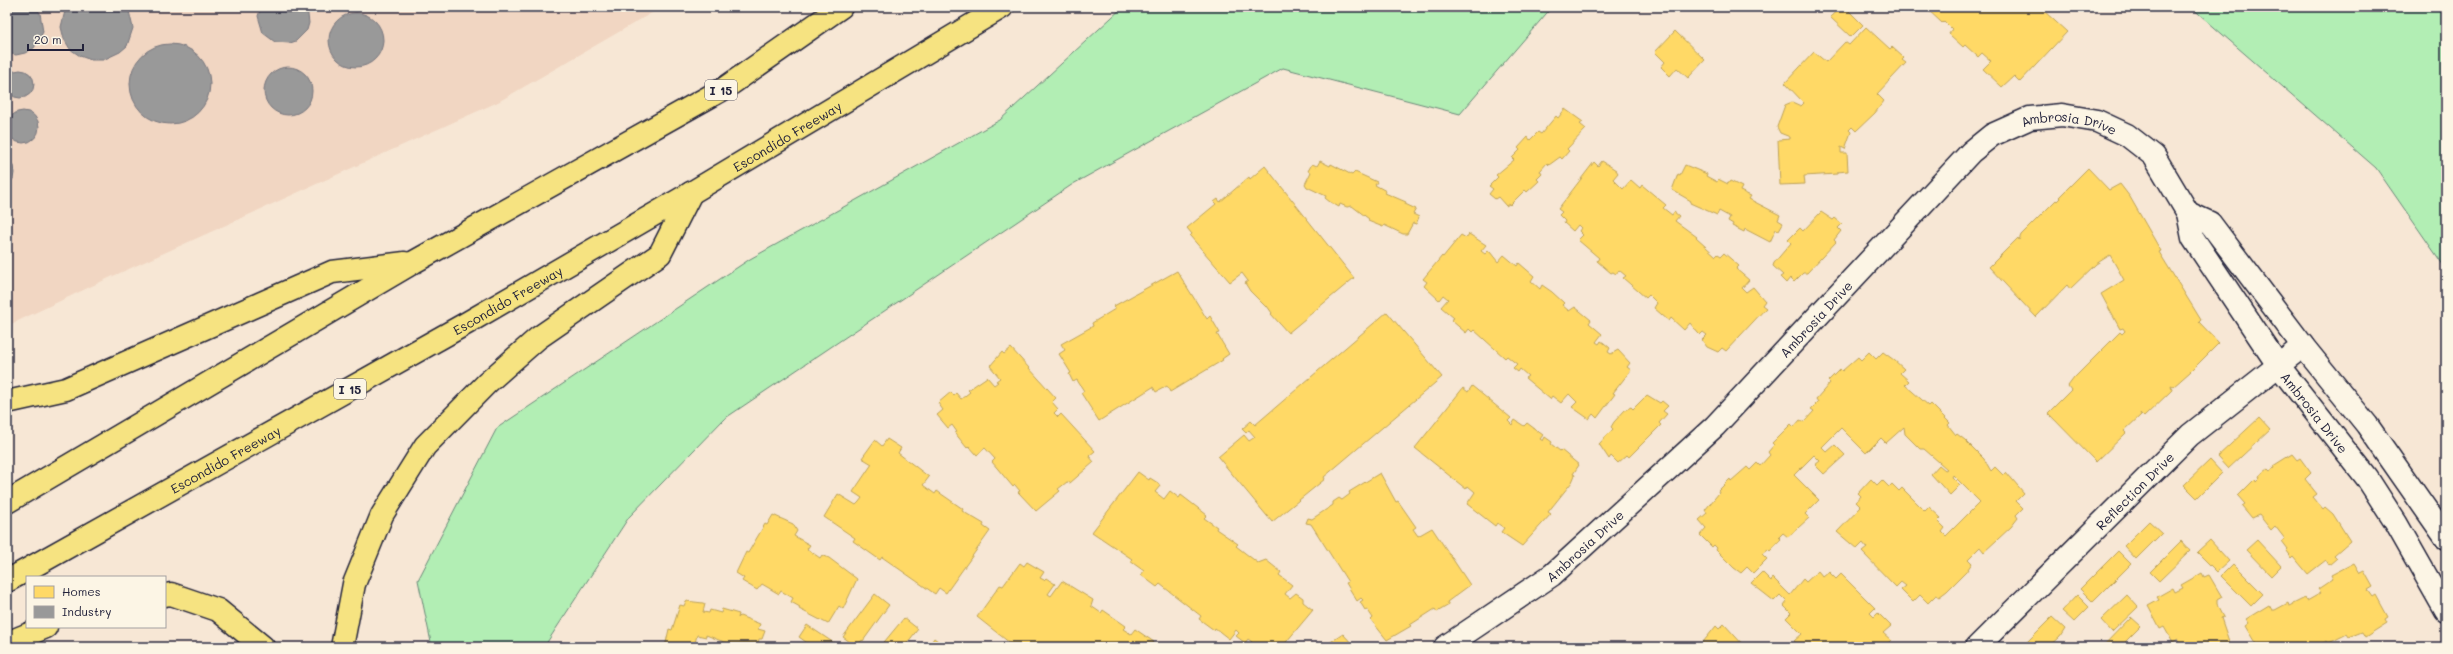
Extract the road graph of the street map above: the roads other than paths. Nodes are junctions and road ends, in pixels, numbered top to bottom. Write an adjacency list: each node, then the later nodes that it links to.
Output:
1 (841, 7): 5 (highway, I 15)
2 (1002, 7): 3 (highway, Escondido Freeway / I 15)
3 (691, 193): 11 (highway, Escondido Freeway / I 15); 17 (highway)
4 (2188, 213): 6 (street); 7 (street, Ambrosia Drive); 18 (street, Ambrosia Drive)
5 (414, 262): 8 (highway); 9 (highway, I 15)
6 (2303, 346): 7 (street, Reflection Drive); 10 (street)
7 (2278, 365): 13 (street, Ambrosia Drive); 19 (street, Reflection Drive)
8 (7, 402)
9 (7, 502)
10 (2446, 538)
11 (7, 581)
12 (166, 595): 16 (highway)
13 (2446, 610)
14 (44, 628): 15 (highway)
15 (7, 643)
16 (263, 647)
17 (342, 647)
18 (1445, 647)
19 (1977, 647)

